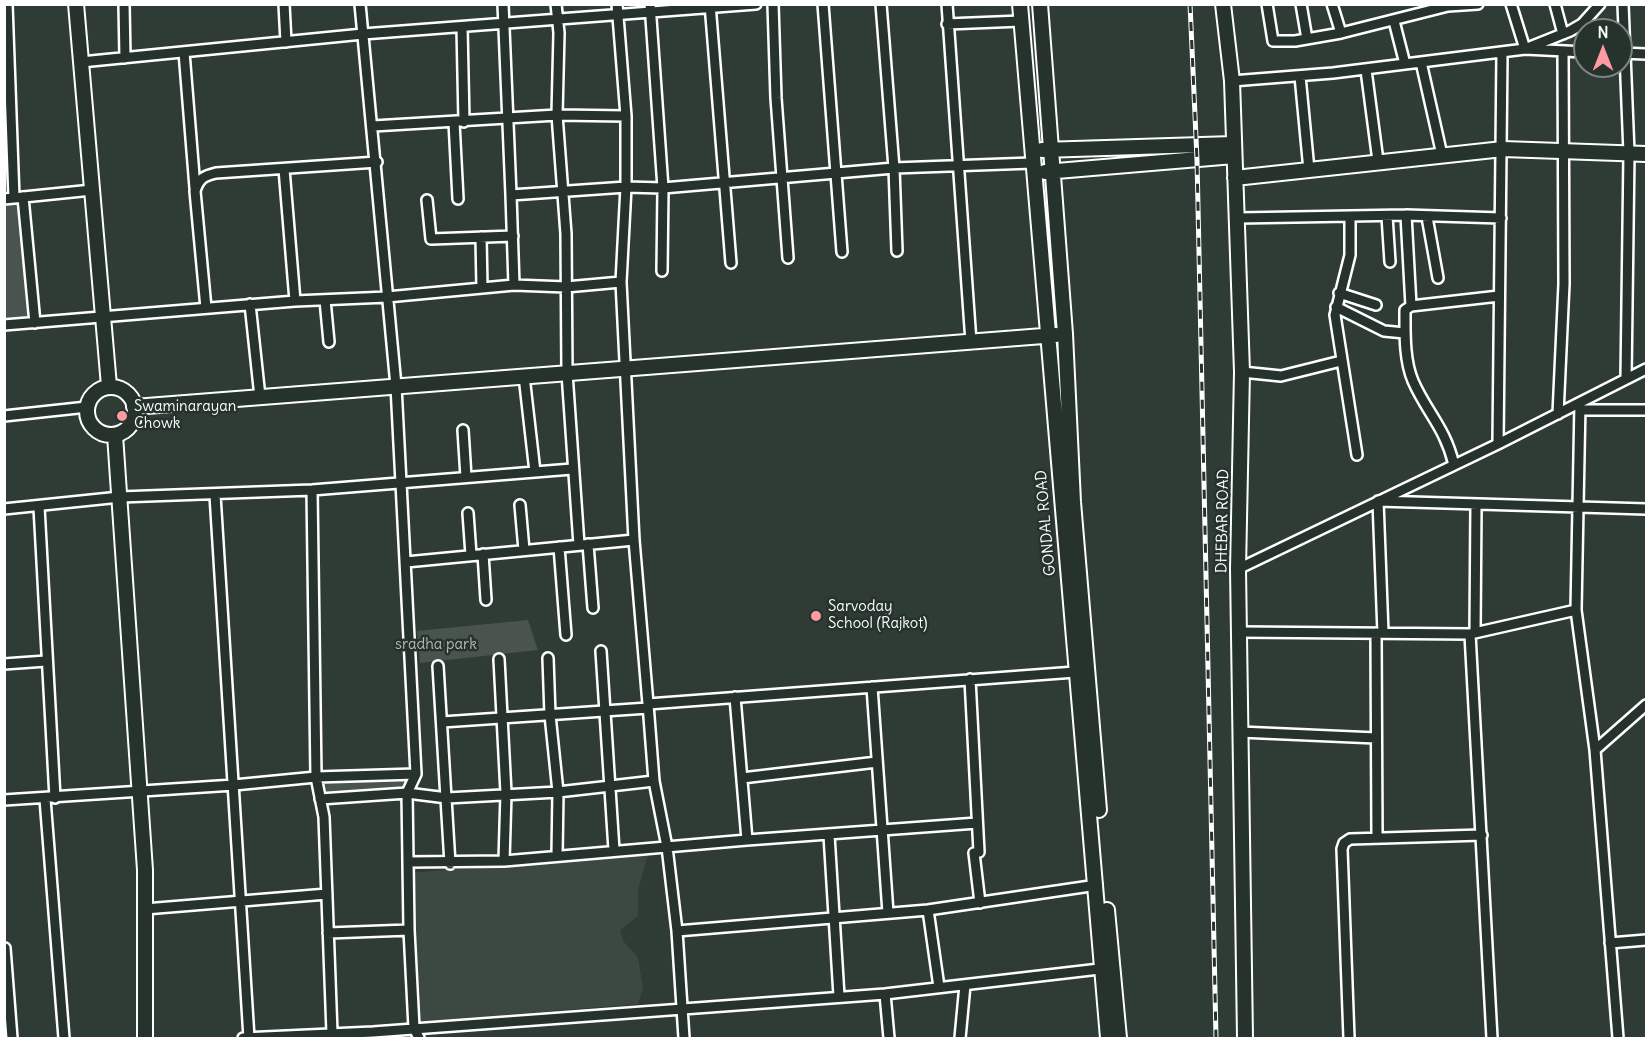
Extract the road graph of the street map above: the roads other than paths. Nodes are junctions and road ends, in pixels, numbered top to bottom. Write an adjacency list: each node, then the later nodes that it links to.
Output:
1 (7, 4): 82 (street)
2 (76, 4): 45 (street)
3 (124, 4): 44 (street)
4 (284, 4): 38 (street)
5 (360, 4): 35 (street)
6 (503, 4): 31 (street)
7 (556, 4): 28 (street)
8 (617, 4): 27 (street)
9 (756, 4): 25 (street)
10 (773, 4): 73 (street)
11 (823, 4): 72 (street)
12 (881, 4): 68 (street)
13 (946, 4): 32 (street)
14 (1020, 4): 29 (street, GONDAL ROAD)
15 (1040, 4): 57 (street, GONDAL ROAD)
16 (1223, 4): 51 (street, DHEBAR ROAD)
17 (1268, 4): 37 (street)
18 (1301, 4): 37 (street)
19 (1332, 4): 34 (street)
20 (1478, 4): 24 (street)
21 (1510, 4): 39 (street)
22 (1555, 4): 36 (street)
23 (1600, 4): 36 (street)
24 (1448, 5): 30 (street)
25 (710, 7): 26 (street); 75 (street)
26 (650, 9): 27 (street); 77 (street)
27 (618, 16): 28 (street); 53 (street)
28 (556, 21): 31 (street); 52 (street)
29 (1021, 21): 32 (street); 66 (street, GONDAL ROAD)
30 (1394, 21): 34 (street); 47 (street)
31 (505, 24): 33 (street); 54 (street)
32 (947, 24): 67 (street)
33 (462, 27): 35 (street); 55 (street)
34 (1341, 33): 37 (street)
35 (363, 34): 38 (street); 56 (street)
36 (1563, 34): 39 (street)
37 (1307, 39)
38 (286, 42): 42 (street)
39 (1525, 50): 40 (street); 43 (street)
40 (1563, 51): 41 (street); 60 (street)
41 (1573, 51)
42 (184, 52): 44 (street); 79 (street)
43 (1502, 52): 46 (street); 58 (street)
44 (125, 58): 45 (street)
45 (81, 62): 78 (street)
46 (1421, 62): 47 (street); 63 (street)
47 (1405, 64): 48 (street)
48 (1365, 70): 49 (street); 64 (street)
49 (1300, 76): 51 (street); 70 (street)
50 (1624, 78): 61 (street)
51 (1232, 81): 59 (street, DHEBAR ROAD)
52 (556, 115): 53 (street); 54 (street); 80 (street)
53 (626, 116): 76 (street)
54 (508, 119): 55 (street); 81 (street)
55 (459, 122): 56 (street); 83 (street)
56 (373, 126): 65 (street)
57 (1050, 148): 59 (street); 66 (street); 71 (street, GONDAL ROAD)
58 (1503, 149): 60 (street); 63 (street); 90 (street)
59 (1234, 150): 71 (street); 74 (street, DHEBAR ROAD)
60 (1563, 151): 61 (street); 136 (street)
61 (1629, 153): 62 (street); 128 (street)
62 (1647, 154)
63 (1442, 155): 64 (street)
64 (1378, 160): 70 (street)
65 (377, 162): 69 (street); 106 (street)
66 (1032, 163): 67 (street); 71 (street); 119 (street, GONDAL ROAD)
67 (958, 166): 68 (street); 121 (street)
68 (894, 168): 72 (street); 93 (street)
69 (284, 169): 79 (street); 108 (street)
70 (1309, 170): 74 (street)
71 (1052, 171): 118 (street, GONDAL ROAD)
72 (837, 173): 73 (street); 94 (street)
73 (781, 177): 75 (street); 95 (street)
74 (1235, 178): 89 (street, DHEBAR ROAD)
75 (724, 181): 77 (street); 97 (street)
76 (626, 187): 77 (street); 80 (street); 100 (street)
77 (663, 188): 98 (street)
78 (92, 190): 82 (street); 114 (street)
79 (195, 191): 113 (street)
80 (562, 192): 81 (street); 102 (street)
81 (511, 195): 91 (street)
82 (14, 198): 115 (street)
83 (458, 199)
84 (427, 200): 92 (street)
85 (1406, 215): 86 (street); 88 (street); 111 (street)
86 (1387, 216): 87 (street); 96 (street)
87 (1350, 217): 89 (street); 104 (street)
88 (1426, 217): 90 (street); 99 (street)
89 (1239, 218): 125 (street, DHEBAR ROAD)
90 (1501, 218): 105 (street)
91 (513, 236): 92 (street); 101 (street)
92 (482, 237): 103 (street)
93 (897, 251)
94 (842, 252)
95 (788, 258)
96 (1390, 262)
97 (731, 263)
98 (662, 271)
99 (1438, 278)
100 (621, 282): 102 (street); 123 (street)
101 (514, 285): 102 (street); 103 (street)
102 (566, 287): 126 (street)
103 (482, 288): 106 (street)
104 (1339, 293): 110 (street); 112 (street)
105 (1499, 296): 111 (street); 140 (street)
106 (387, 297): 107 (street); 130 (street)
107 (326, 300): 108 (street); 120 (street)
108 (295, 301): 109 (street)
109 (250, 304): 113 (street); 131 (street)
110 (1376, 305)
111 (1411, 306): 117 (street)
112 (1336, 307): 117 (street); 122 (street)
113 (206, 308): 114 (street)
114 (103, 318): 115 (street); 129 (street)
115 (35, 323): 116 (street)
116 (4, 325)
117 (1405, 333): 142 (street)
118 (1065, 334): 119 (street); 233 (street, GONDAL ROAD)
119 (1048, 336): 121 (street); 179 (street, GONDAL ROAD)
120 (329, 342)
121 (971, 342): 123 (street)
122 (1341, 361): 125 (street); 141 (street)
123 (626, 368): 126 (street); 158 (street)
124 (1647, 369): 128 (street)
125 (1242, 372): 165 (street, DHEBAR ROAD)
126 (567, 373): 127 (street); 143 (street)
127 (525, 376): 130 (street); 144 (street)
128 (1626, 379): 134 (street)
129 (109, 386): 132 (street); 133 (street)
130 (396, 386): 131 (street); 146 (street)
131 (260, 397): 133 (street)
132 (87, 407): 137 (street); 139 (street)
133 (134, 407): 139 (street)
134 (1580, 407): 135 (street); 136 (street); 154 (street)
135 (1647, 410)
136 (1558, 414): 140 (street)
137 (4, 416)
138 (462, 430): 145 (street)
139 (115, 435): 149 (street)
140 (1498, 444): 142 (street)
141 (1357, 455)
142 (1454, 465): 150 (street)
143 (572, 469): 144 (street); 159 (street)
144 (535, 472): 145 (street)
145 (466, 477): 146 (street)
146 (402, 482): 147 (street); 164 (street)
147 (312, 490): 148 (street); 194 (street)
148 (215, 495): 149 (street); 197 (street)
149 (120, 497): 153 (street); 199 (street)
150 (1378, 501): 151 (street); 165 (street); 170 (street)
151 (1476, 504): 154 (street); 171 (street)
152 (520, 506): 161 (street)
153 (39, 507): 155 (street); 176 (street)
154 (1579, 508): 156 (street); 168 (street)
155 (4, 509)
156 (1647, 509)
157 (468, 513): 163 (street)
158 (634, 540): 159 (street); 184 (street)
159 (584, 544): 160 (street); 167 (street)
160 (559, 547): 161 (street); 172 (street)
161 (524, 550): 162 (street)
162 (483, 554): 163 (street); 166 (street)
163 (471, 555): 164 (street)
164 (406, 562): 193 (street)
165 (1238, 569): 169 (street, DHEBAR ROAD)
166 (486, 600)
167 (593, 608)
168 (1576, 610): 171 (street); 191 (street)
169 (1239, 632): 170 (street); 189 (street, DHEBAR ROAD)
170 (1379, 633): 171 (street); 190 (street)
171 (1472, 634): 210 (street)
172 (566, 635)
173 (601, 651): 185 (street)
174 (548, 658): 186 (street)
175 (499, 659): 187 (street)
176 (46, 661): 177 (street); 203 (street)
177 (4, 664)
178 (438, 666): 188 (street)
179 (1075, 672): 180 (street); 219 (street, GONDAL ROAD)
180 (970, 679): 181 (street); 207 (street)
181 (872, 687): 182 (street); 192 (street)
182 (735, 697): 184 (street); 195 (street)
183 (1647, 705): 191 (street)
184 (648, 706): 185 (street); 196 (street)
185 (603, 710): 186 (street); 198 (street)
186 (550, 715): 187 (street); 200 (street)
187 (501, 720): 188 (street); 202 (street)
188 (442, 723): 204 (street)
189 (1240, 732): 190 (street); 253 (street, DHEBAR ROAD)
190 (1376, 738): 211 (street)
191 (1595, 750): 231 (street)
192 (877, 762): 195 (street); 208 (street)
193 (416, 774): 194 (street); 201 (street)
194 (316, 777): 197 (street); 205 (street)
195 (742, 778): 212 (street)
196 (654, 781): 198 (street); 213 (street)
197 (234, 785): 199 (street); 221 (street)
198 (609, 786): 200 (street); 214 (street)
199 (140, 790): 203 (street); 223 (street)
200 (558, 792): 202 (street); 215 (street)
201 (407, 793): 204 (street); 205 (street); 217 (street)
202 (506, 793): 204 (street); 216 (street)
203 (50, 798): 206 (street); 243 (street)
204 (447, 798): 218 (street)
205 (320, 799): 220 (street)
206 (4, 800)
207 (977, 823): 208 (street); 222 (street)
208 (881, 831): 209 (street); 225 (street)
209 (829, 835): 212 (street); 226 (street)
210 (1482, 835): 211 (street); 255 (street)
211 (1377, 838): 254 (street)
212 (747, 840): 213 (street)
213 (667, 848): 214 (street); 228 (street)
214 (614, 850): 215 (street)
215 (556, 855): 216 (street)
216 (504, 861): 218 (street)
217 (408, 862): 218 (street); 227 (street)
218 (450, 864)
219 (1097, 885): 222 (street); 233 (street, GONDAL ROAD)
220 (327, 894): 221 (street); 229 (street)
221 (242, 901): 223 (street); 246 (street)
222 (980, 903): 224 (street)
223 (146, 909): 244 (street)
224 (928, 910): 225 (street); 235 (street)
225 (888, 913): 226 (street)
226 (834, 919): 228 (street); 237 (street)
227 (409, 930): 229 (street); 239 (street)
228 (678, 931): 238 (street)
229 (328, 933): 240 (street)
230 (1647, 940): 231 (street)
231 (1610, 943): 256 (street)
232 (5, 948): 242 (street)
233 (1108, 968): 234 (street); 251 (street, GONDAL ROAD); 252 (street, GONDAL ROAD)
234 (965, 984): 235 (street); 250 (street)
235 (939, 987): 236 (street)
236 (885, 994): 237 (street); 249 (street)
237 (840, 996): 238 (street)
238 (682, 1008): 239 (street); 248 (street)
239 (414, 1029): 241 (street); 247 (street)
240 (332, 1033): 241 (street); 246 (street)
241 (375, 1035)
242 (12, 1038)
243 (64, 1038)
244 (145, 1038)
245 (243, 1038): 246 (street)
246 (249, 1038)
247 (419, 1038)
248 (684, 1038)
249 (889, 1038)
250 (960, 1038)
251 (1108, 1038)
252 (1119, 1038)
253 (1245, 1038)
254 (1349, 1038)
255 (1492, 1038)
256 (1618, 1038)

